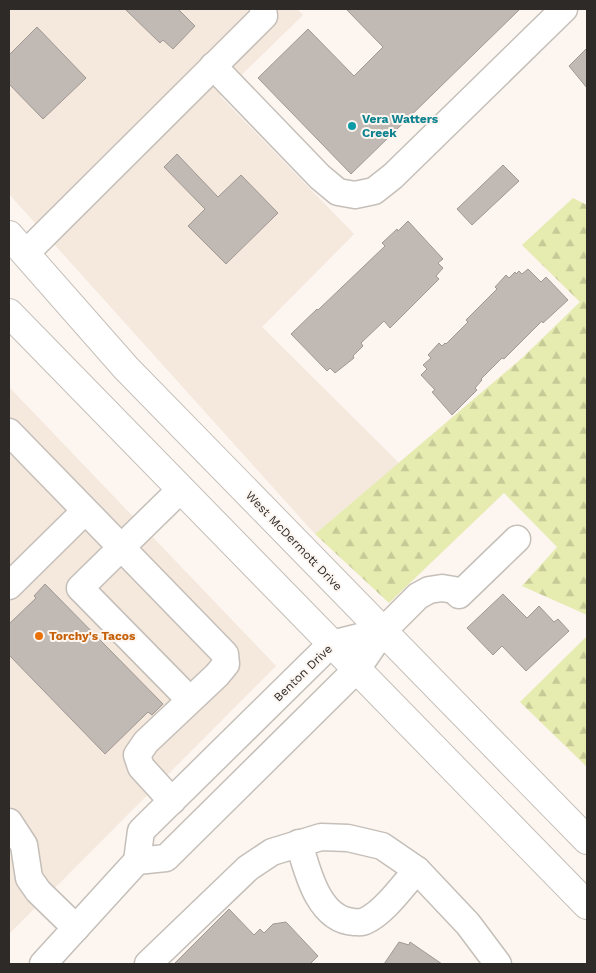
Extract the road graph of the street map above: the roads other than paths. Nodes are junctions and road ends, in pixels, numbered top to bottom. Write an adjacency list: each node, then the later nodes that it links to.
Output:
1 (263, 9): 3 (street)
2 (564, 9): 3 (street)
3 (213, 66): 4 (street)
4 (14, 252): 12 (main road, West McDermott Drive)
5 (9, 313): 7 (main road)
6 (9, 432): 8 (street)
7 (181, 489): 10 (street); 13 (main road)
8 (85, 511): 10 (street); 11 (street)
9 (517, 539): 12 (street)
10 (122, 548): 15 (street); 15 (street)
11 (9, 586)
12 (382, 631): 13 (street, Benton Drive); 14 (street); 18 (main road, West McDermott Drive)
13 (331, 644): 14 (main road); 16 (street, Benton Drive)
14 (357, 669): 20 (street); 22 (main road)
15 (190, 700): 16 (street)
16 (172, 801): 20 (street, Benton Drive)
17 (9, 822): 23 (street)
18 (587, 840)
19 (299, 843): 21 (street); 21 (street); 25 (street)
20 (137, 861): 23 (street)
21 (417, 870): 26 (street)
22 (587, 905)
23 (76, 928): 24 (street)
24 (43, 964)
25 (148, 964)
26 (498, 964)

